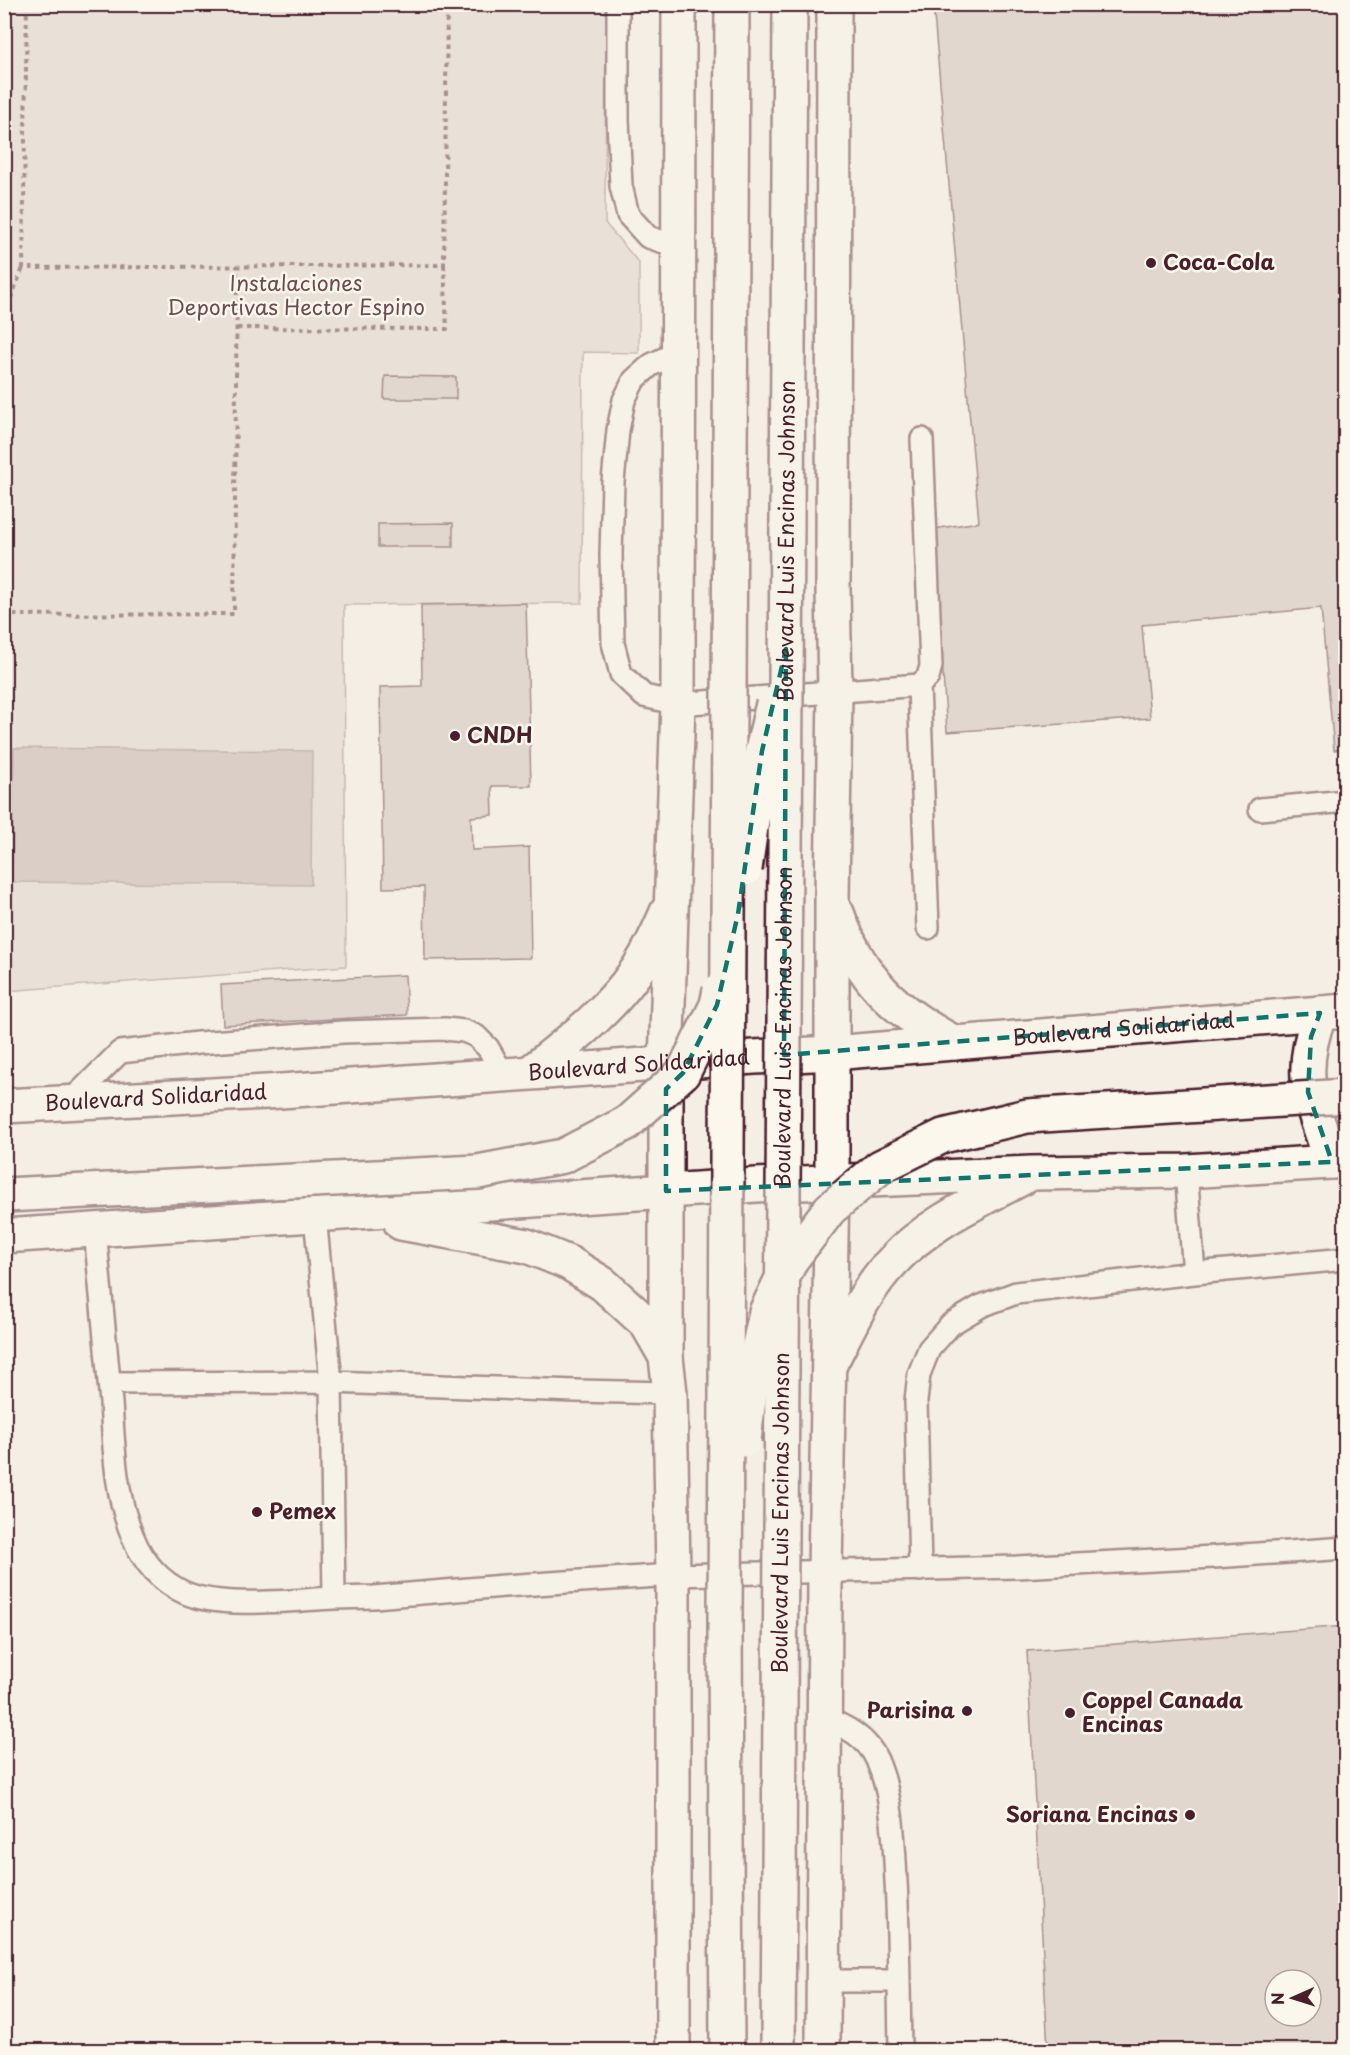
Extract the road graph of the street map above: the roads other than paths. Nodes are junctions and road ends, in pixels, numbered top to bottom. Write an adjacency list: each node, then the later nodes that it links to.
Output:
1 (618, 4): 6 (lane)
2 (679, 4): 6 (main road)
3 (732, 4): 47 (main road, bridge)
4 (790, 4): 9 (main road, Boulevard Luis Encinas Johnson, bridge)
5 (834, 4): 11 (main road)
6 (679, 247): 7 (main road)
7 (678, 352): 12 (main road); 12 (lane)
8 (922, 439): 10 (lane)
9 (786, 649): 31 (main road, bridge); 53 (main road, Boulevard Luis Encinas Johnson, bridge)
10 (919, 685): 11 (lane); 17 (lane)
11 (835, 691): 12 (lane); 15 (main road)
12 (678, 704): 16 (main road)
13 (1346, 801): 14 (lane)
14 (1260, 808)
15 (832, 898): 19 (main road); 20 (main road)
16 (672, 902): 21 (main road); 22 (main road)
17 (928, 928)
18 (1333, 1012): 19 (main road, Boulevard Solidaridad); 26 (main road)
19 (955, 1043): 20 (main road, Boulevard Solidaridad)
20 (832, 1053): 21 (main road, Boulevard Solidaridad); 29 (main road)
21 (666, 1064): 22 (main road, Boulevard Solidaridad); 30 (main road)
22 (517, 1073): 24 (main road, Boulevard Solidaridad); 24 (lane)
23 (1346, 1096): 47 (main road, bridge)
24 (70, 1102): 25 (main road, Boulevard Solidaridad)
25 (4, 1106)
26 (1339, 1161): 27 (main road)
27 (1186, 1171): 28 (main road); 36 (lane)
28 (1031, 1173): 29 (main road); 38 (main road)
29 (832, 1183): 30 (main road); 38 (main road)
30 (666, 1191): 32 (main road); 37 (main road)
31 (4, 1196)
32 (329, 1215): 33 (main road); 37 (main road); 39 (lane)
33 (95, 1230): 34 (main road); 40 (lane)
34 (4, 1236)
35 (1346, 1259): 36 (lane)
36 (1194, 1273): 43 (lane)
37 (666, 1356): 41 (main road)
38 (827, 1369): 44 (main road)
39 (331, 1382): 40 (lane); 41 (lane); 46 (lane)
40 (109, 1383): 46 (lane)
41 (670, 1393): 45 (main road)
42 (1346, 1548): 43 (lane)
43 (920, 1570): 44 (lane)
44 (825, 1572): 45 (lane); 48 (main road)
45 (673, 1575): 46 (lane); 51 (main road)
46 (334, 1598)
47 (725, 1625): 52 (main road, bridge)
48 (825, 1718): 49 (lane); 50 (main road)
49 (899, 1980): 50 (lane); 55 (lane)
50 (823, 1981): 54 (main road)
51 (673, 2050)
52 (727, 2050)
53 (778, 2050)
54 (823, 2050)
55 (900, 2050)

